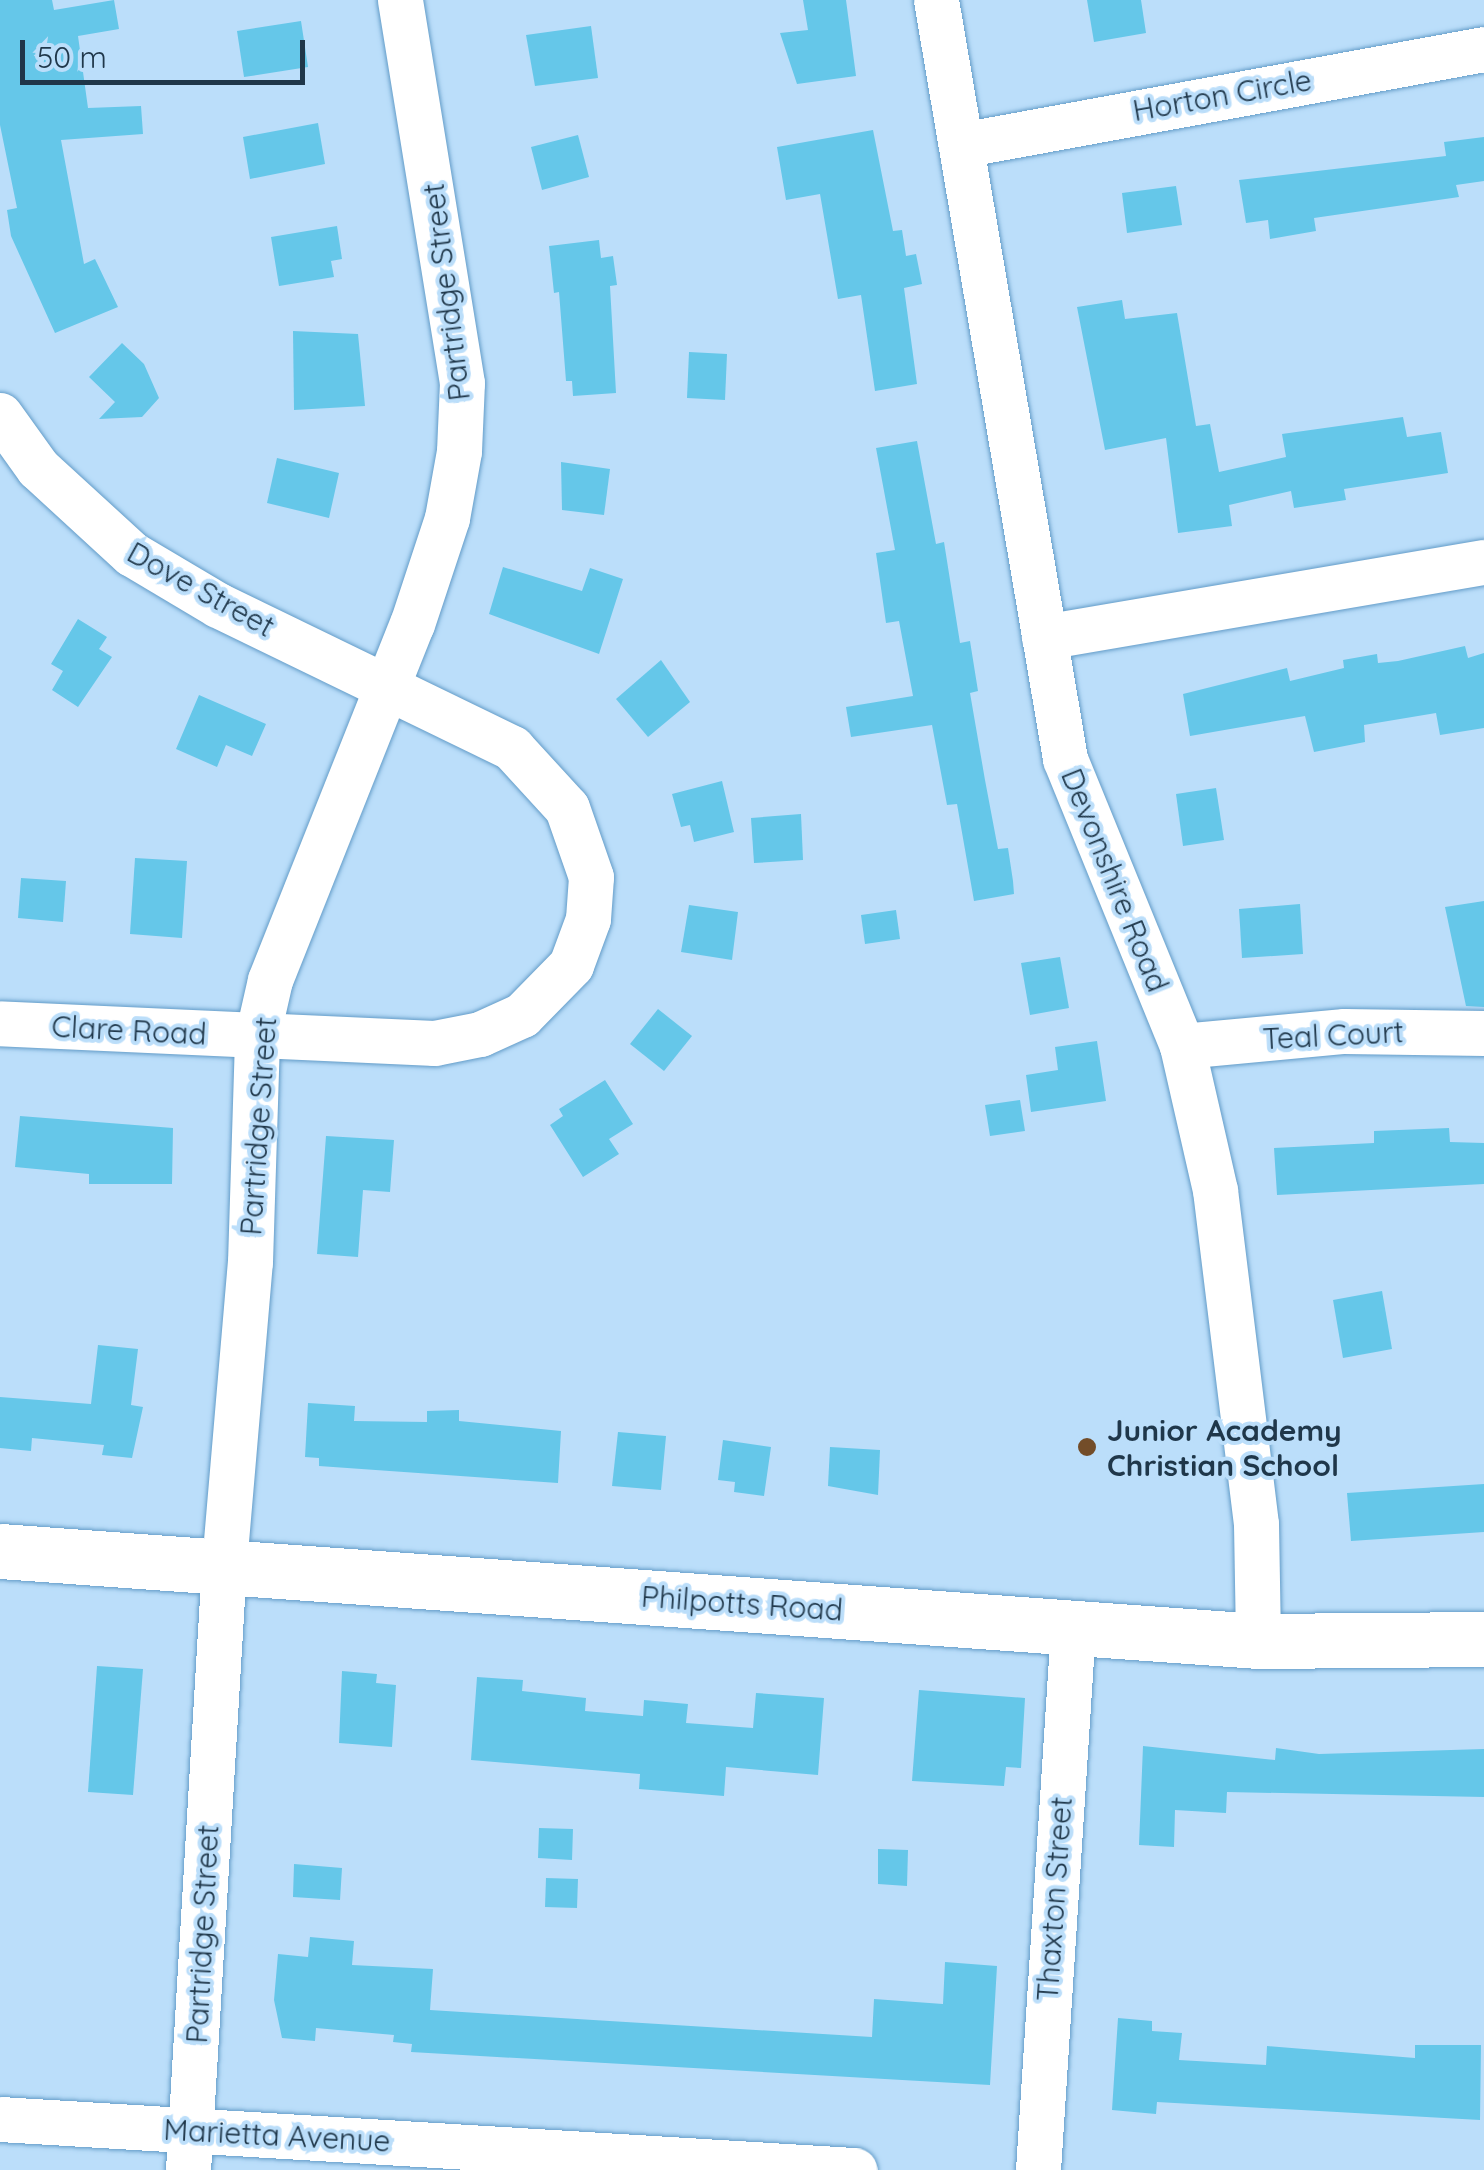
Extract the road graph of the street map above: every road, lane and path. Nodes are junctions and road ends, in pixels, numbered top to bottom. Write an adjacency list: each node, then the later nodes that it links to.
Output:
1 (400, 0): 8 (street, Partridge Street)
2 (936, 0): 4 (street, Devonshire Road)
3 (1484, 49): 4 (street, Horton Circle)
4 (961, 145): 7 (street, Devonshire Road)
5 (0, 415): 8 (street, Dove Street)
6 (1484, 562): 7 (street)
7 (1044, 637): 12 (street, Devonshire Road)
8 (388, 684): 11 (street, Partridge Street); 11 (street, Dove Street)
9 (0, 1023): 11 (street, Clare Road)
10 (1484, 1033): 12 (street, Teal Court)
11 (257, 1037): 14 (street, Partridge Street)
12 (1182, 1046): 17 (street, Devonshire Road)
13 (0, 1550): 14 (street, Philpotts Road)
14 (224, 1564): 15 (street, Philpotts Road); 19 (street, Partridge Street)
15 (1073, 1628): 17 (street, Philpotts Road); 21 (street, Thaxton Street)
16 (1484, 1640): 17 (street, Philpotts Road)
17 (1258, 1641)
18 (0, 2119): 19 (street, Marietta Avenue)
19 (190, 2150): 20 (street, Marietta Avenue)
20 (854, 2170)
21 (1038, 2170)

